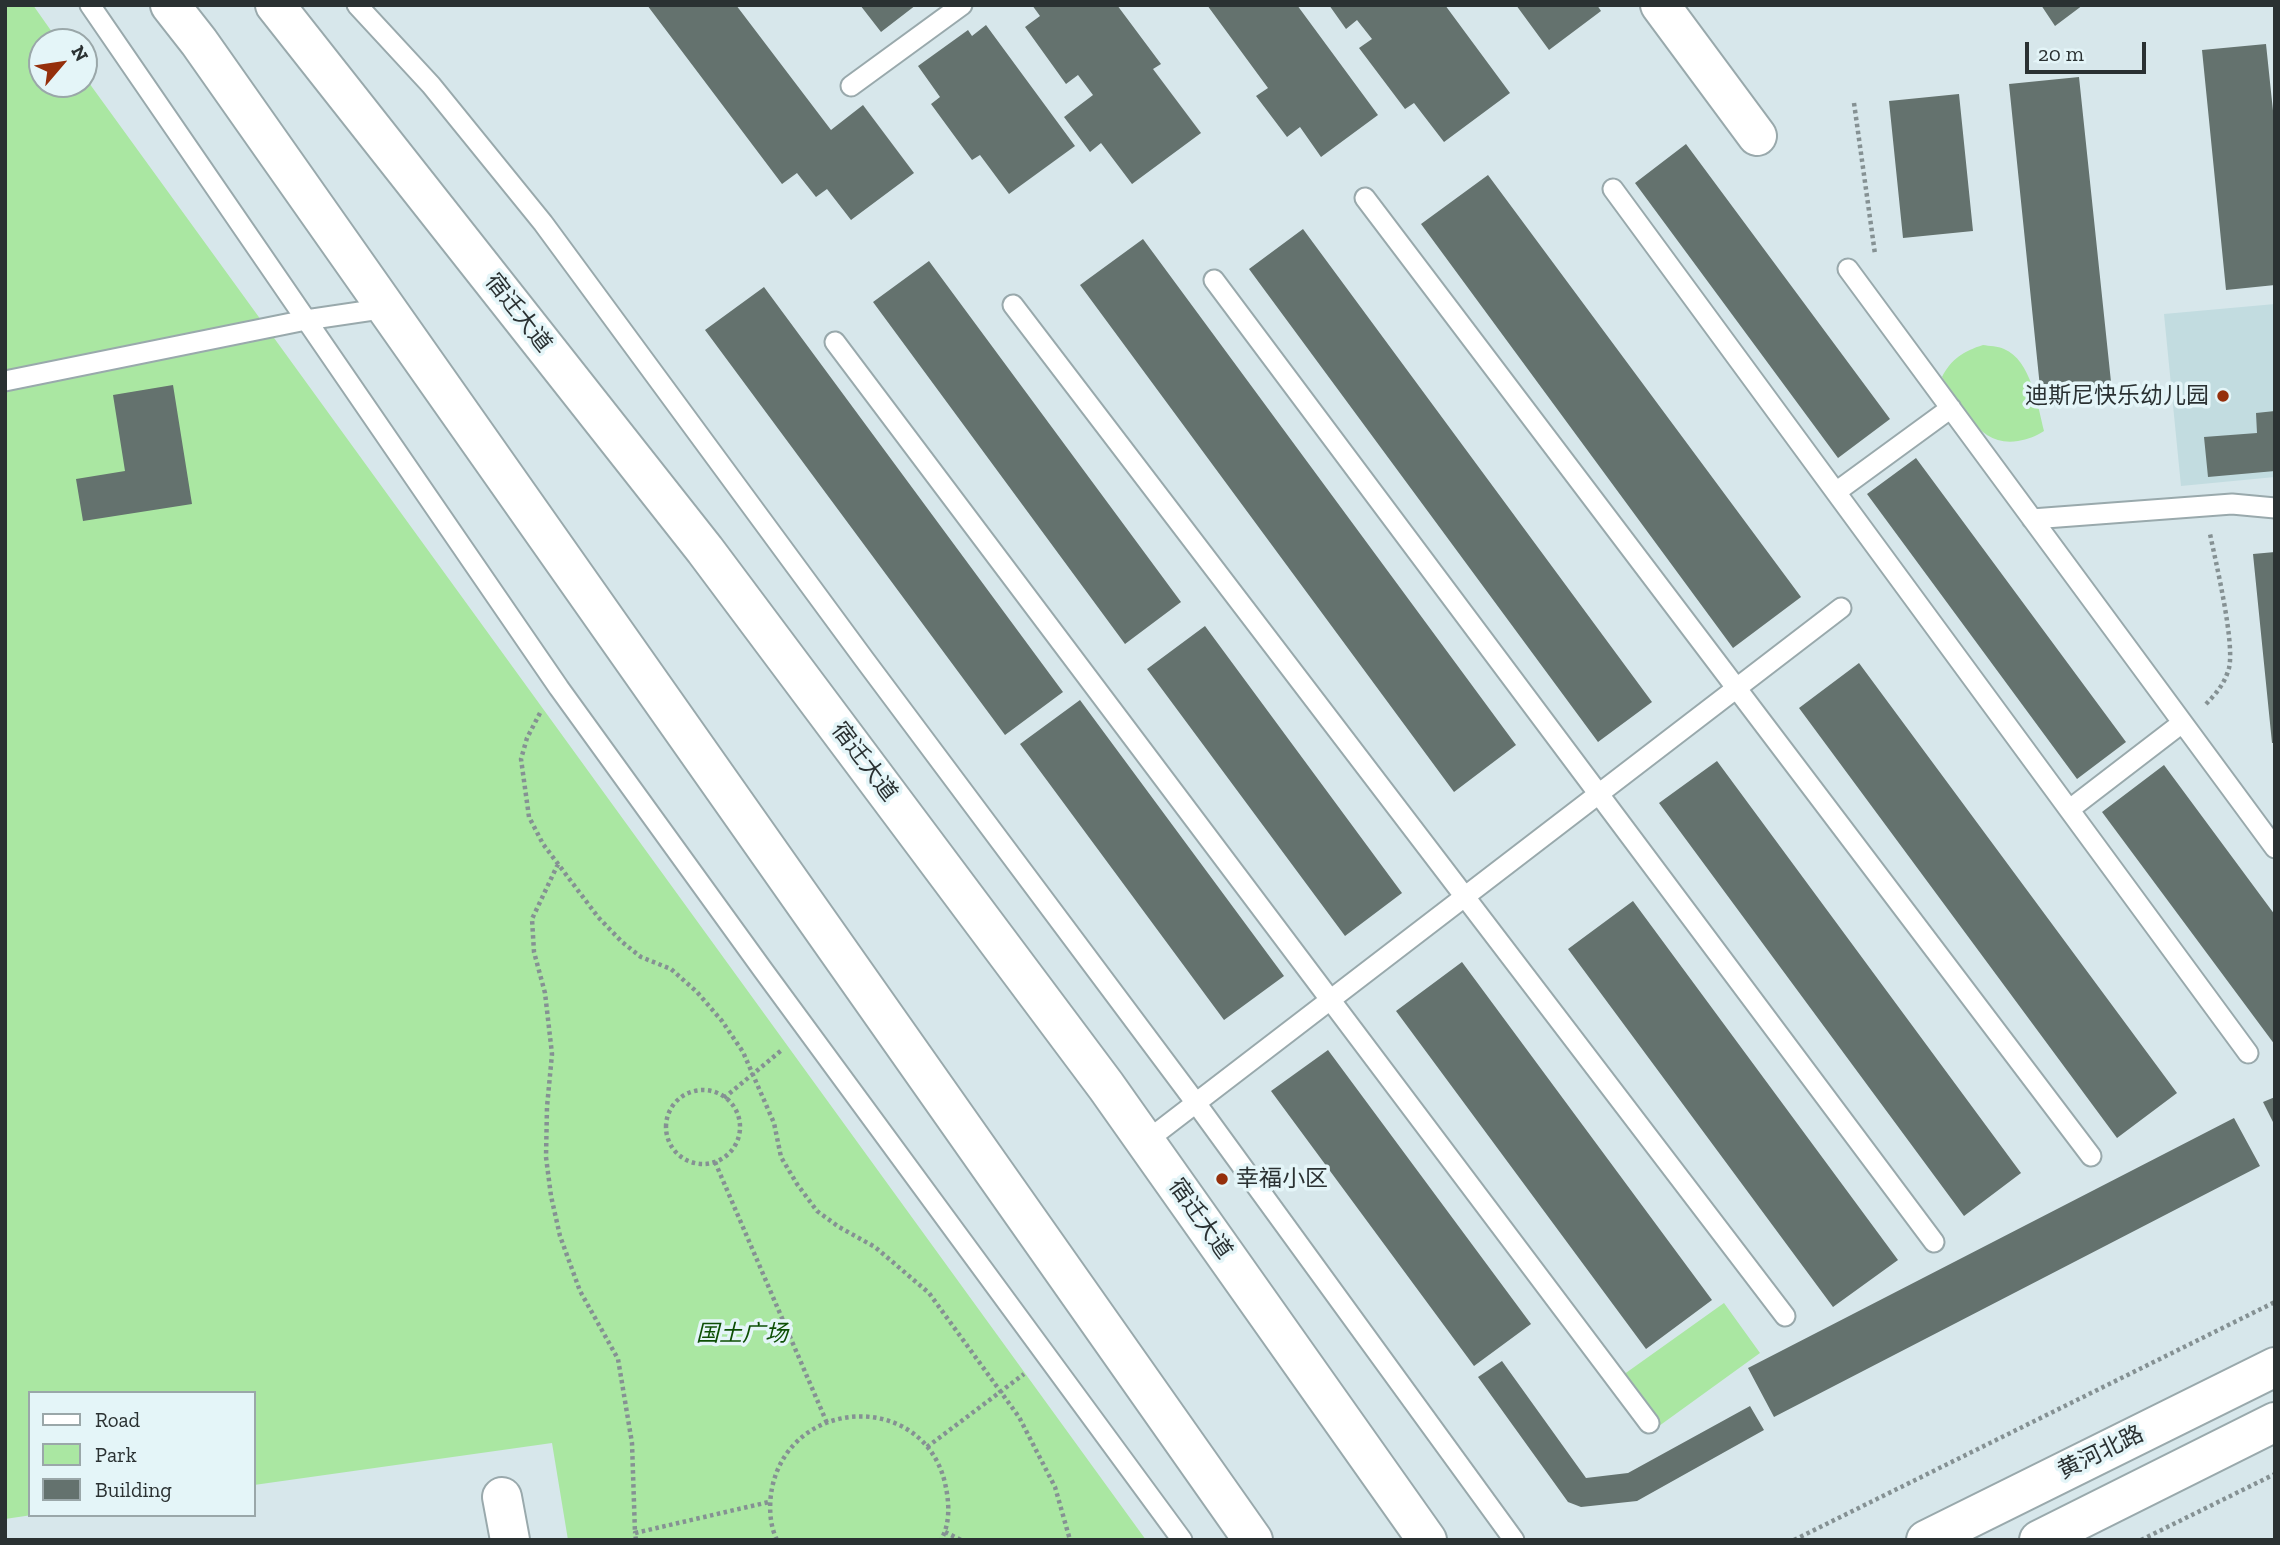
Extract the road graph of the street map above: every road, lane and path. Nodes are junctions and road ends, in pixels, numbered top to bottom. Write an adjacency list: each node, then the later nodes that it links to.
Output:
1 (90, 5): 17 (lane)
2 (170, 5): 16 (main road)
3 (275, 5): 41 (main road, 宿迁大道)
4 (357, 5): 40 (lane)
5 (962, 5): 7 (lane)
6 (1660, 5): 9 (main road)
7 (851, 86)
8 (1854, 103): 14 (path)
9 (1758, 136)
10 (1614, 190): 21 (lane)
11 (1365, 198): 27 (lane)
12 (1848, 269): 14 (lane)
13 (1214, 280): 29 (lane)
14 (1870, 299): 20 (lane)
15 (1013, 304): 34 (lane)
16 (387, 308): 17 (lane); 66 (main road)
17 (306, 320): 19 (lane); 26 (lane)
18 (835, 342): 35 (lane)
19 (5, 381)
20 (1951, 408): 21 (lane); 24 (lane)
21 (1836, 492): 30 (lane)
22 (2206, 505): 23 (lane); 24 (lane); 28 (path)
23 (2275, 508)
24 (2032, 519): 28 (lane)
25 (1841, 608): 27 (lane)
26 (559, 688): 33 (path); 36 (lane)
27 (1736, 688): 29 (lane); 42 (lane)
28 (2182, 723): 30 (lane); 31 (lane)
29 (1599, 794): 34 (lane); 44 (lane)
30 (2070, 809): 37 (lane)
31 (2268, 826): 32 (lane)
32 (2275, 848)
33 (558, 864): 38 (path); 58 (path)
34 (1465, 896): 35 (lane); 46 (lane)
35 (1331, 1000): 40 (lane); 52 (lane)
36 (807, 1031): 38 (path); 47 (lane)
37 (2248, 1053)
38 (752, 1074): 39 (path); 49 (path)
39 (724, 1098): 43 (path); 43 (path)
40 (1196, 1103): 41 (lane); 68 (lane)
41 (1145, 1142): 67 (main road, 宿迁大道)
42 (2091, 1156)
43 (715, 1162): 51 (path)
44 (1934, 1242)
45 (2275, 1302): 69 (path)
46 (1786, 1316)
47 (1048, 1357): 49 (path); 65 (lane)
48 (2275, 1367): 70 (main road, 黄河北路)
49 (1001, 1391): 53 (path); 64 (path)
50 (2275, 1422): 71 (main road)
51 (827, 1423): 53 (path); 56 (path)
52 (1649, 1423)
53 (927, 1447): 57 (path)
54 (2275, 1474): 72 (path)
55 (502, 1497): 59 (main road)
56 (769, 1502): 58 (path); 61 (path)
57 (946, 1532): 62 (path); 63 (path)
58 (635, 1533): 60 (path)
59 (510, 1540)
60 (636, 1540)
61 (777, 1540)
62 (942, 1540)
63 (961, 1540)
64 (1070, 1540)
65 (1182, 1540)
66 (1254, 1540)
67 (1427, 1540)
68 (1514, 1540)
69 (1794, 1540)
70 (1926, 1540)
71 (2039, 1540)
72 (2141, 1540)

